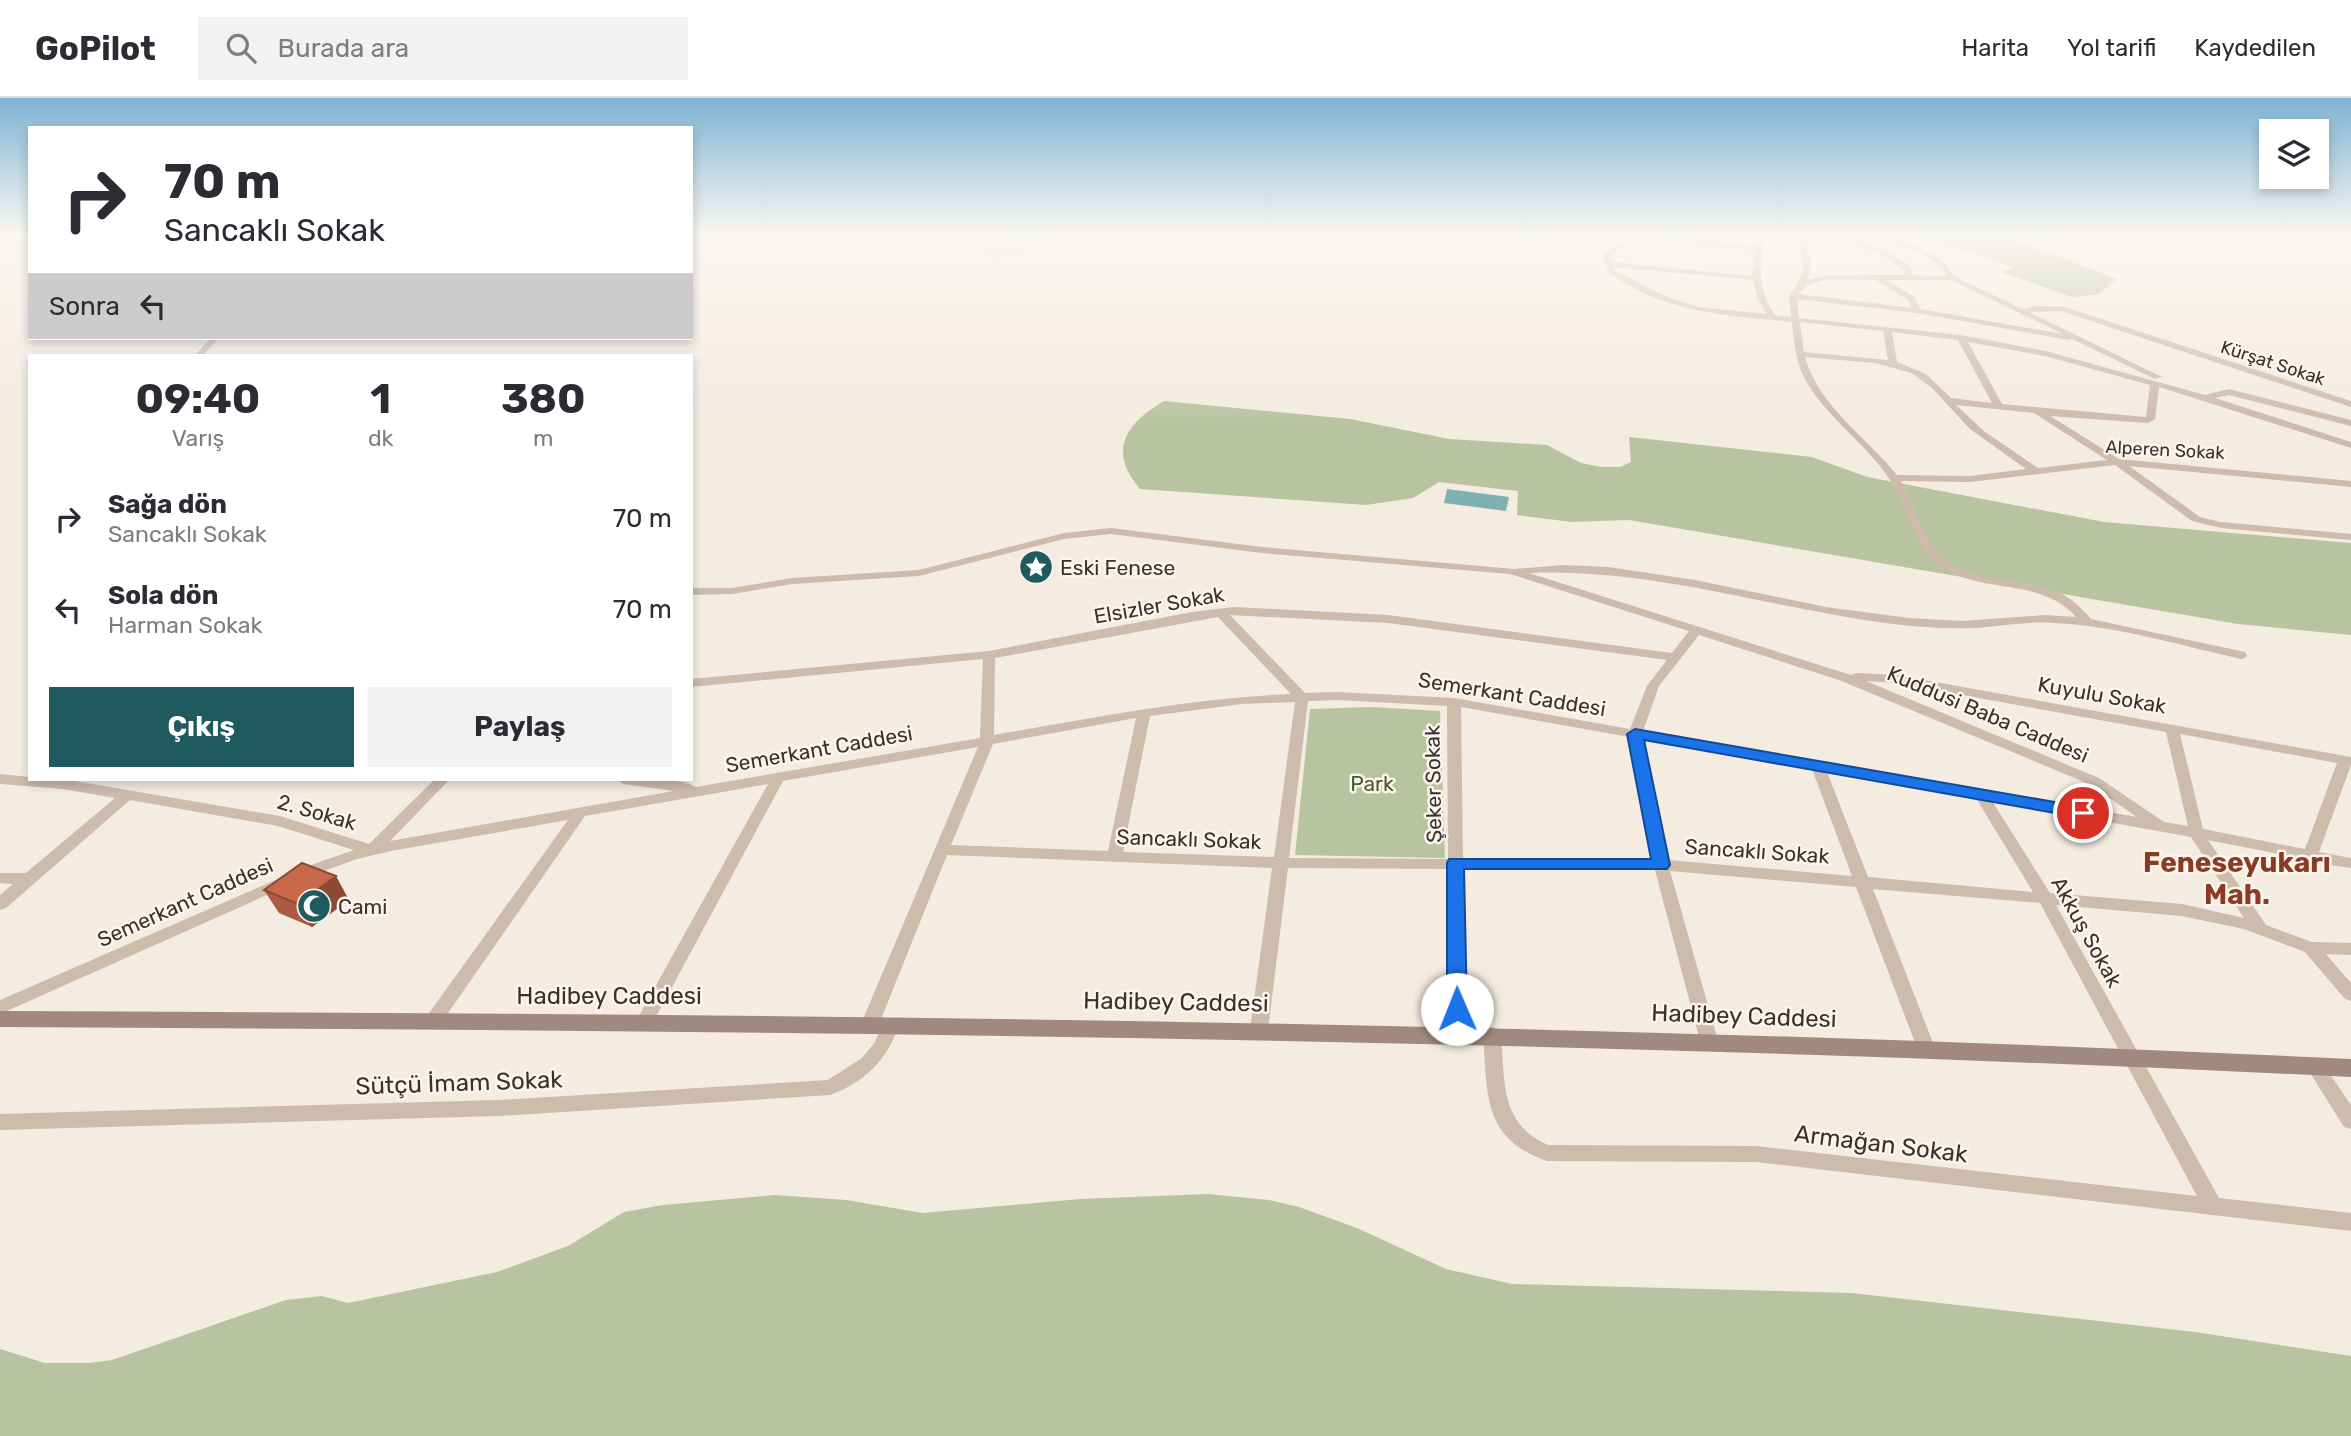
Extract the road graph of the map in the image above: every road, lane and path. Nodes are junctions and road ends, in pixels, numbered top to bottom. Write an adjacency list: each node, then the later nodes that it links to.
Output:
1 (1666, 298): 9 (street)
2 (1761, 298): 9 (street)
3 (1793, 298): 10 (street)
4 (1813, 298): 7 (street)
5 (1910, 298): 7 (street)
6 (1997, 298): 8 (street)
7 (1917, 311): 14 (street)
8 (2024, 311): 14 (street); 22 (street, Kürşat Sokak)
9 (1772, 316): 10 (street)
10 (1796, 318): 11 (street); 16 (street)
11 (1887, 328): 12 (street); 17 (street)
12 (1961, 337): 18 (street); 23 (street)
13 (213, 340): 15 (street)
14 (2087, 341): 19 (street)
15 (200, 354)
16 (1802, 354): 17 (street); 29 (street)
17 (1893, 365): 21 (street)
18 (2155, 383): 19 (street); 24 (street)
19 (2188, 392): 20 (street)
20 (2205, 397): 25 (street, Kürşat Sokak); 26 (street)
21 (1949, 401): 23 (street); 28 (street)
22 (2351, 404)
23 (1998, 407): 24 (street)
24 (2036, 411): 27 (street)
25 (2351, 423)
26 (2351, 445)
27 (2117, 463): 28 (street, Alperen Sokak); 30 (street, Alperen Sokak); 31 (street)
28 (2035, 471): 29 (street, Alperen Sokak)
29 (1894, 478): 35 (street)
30 (2351, 484)
31 (2351, 537)
32 (1511, 571): 33 (street); 35 (street); 36 (street)
33 (693, 592)
34 (1220, 612): 37 (street, Elsizler Sokak); 39 (street, Elsizler Sokak); 42 (street)
35 (2087, 622): 38 (street)
36 (1696, 630): 39 (street); 40 (street)
37 (989, 655): 41 (street, Elsizler Sokak); 47 (street)
38 (2241, 655)
39 (1675, 657): 46 (street)
40 (1844, 677): 45 (street, Kuyulu Sokak); 58 (street, Kuddusi Baba Caddesi)
41 (693, 682)
42 (1302, 698): 43 (street, Semerkant Caddesi); 44 (street, Semerkant Caddesi); 64 (street)
43 (1454, 702): 46 (street, Semerkant Caddesi); 65 (street, Şeker Sokak)
44 (1144, 712): 47 (street, Semerkant Caddesi); 62 (street)
45 (2172, 730): 48 (street, Kuyulu Sokak); 59 (street)
46 (1635, 734): 49 (street, Semerkant Caddesi); 67 (street)
47 (987, 741): 50 (street, Semerkant Caddesi); 61 (street, Sütçü İmam Sokak)
48 (2348, 761): 63 (street)
49 (1818, 767): 56 (street, Semerkant Caddesi); 70 (street)
50 (778, 778): 54 (street, Semerkant Caddesi); 80 (street)
51 (0, 779): 55 (street, 2. Sokak)
52 (441, 781): 60 (street)
53 (636, 781): 54 (street)
54 (702, 791): 57 (street, Semerkant Caddesi)
55 (127, 795): 60 (street, 2. Sokak); 69 (street)
56 (1981, 795): 58 (street, Semerkant Caddesi); 71 (street, Akkuş Sokak)
57 (579, 815): 60 (street, Semerkant Caddesi); 79 (street)
58 (2160, 827): 59 (street, Kuddusi Baba Caddesi)
59 (2197, 835): 63 (street, Kuddusi Baba Caddesi); 73 (street)
60 (372, 850): 77 (street, Semerkant Caddesi)
61 (942, 850): 62 (street, Sancaklı Sokak); 81 (street, Sütçü İmam Sokak)
62 (1114, 857): 64 (street, Sancaklı Sokak)
63 (2310, 857): 66 (street, Kuddusi Baba Caddesi)
64 (1281, 863): 65 (street, Sancaklı Sokak); 82 (street)
65 (1455, 863): 67 (street, Sancaklı Sokak); 83 (street, Şeker Sokak)
66 (2351, 863)
67 (1661, 865): 70 (street, Sancaklı Sokak); 85 (street)
68 (0, 878): 69 (street)
69 (29, 879): 72 (street)
70 (1863, 880): 71 (street, Sancaklı Sokak); 86 (street)
71 (2044, 897): 73 (street, Sancaklı Sokak); 87 (street, Akkuş Sokak)
72 (0, 905)
73 (2259, 928): 74 (street, Sancaklı Sokak)
74 (2311, 947): 75 (street, Sancaklı Sokak); 76 (street)
75 (2351, 949)
76 (2351, 994)
77 (0, 1007)
78 (0, 1019): 79 (main road, Hadibey Caddesi)
79 (433, 1021): 80 (main road, Hadibey Caddesi)
80 (644, 1023): 81 (main road, Hadibey Caddesi)
81 (880, 1025): 82 (main road, Hadibey Caddesi); 91 (street, Sütçü İmam Sokak)
82 (1259, 1030): 83 (main road, Hadibey Caddesi)
83 (1457, 1034): 84 (main road, Hadibey Caddesi)
84 (1492, 1034): 85 (main road, Hadibey Caddesi); 92 (street, Armağan Sokak)
85 (1709, 1041): 86 (main road, Hadibey Caddesi)
86 (1926, 1048): 87 (main road, Hadibey Caddesi)
87 (2131, 1055): 88 (main road, Hadibey Caddesi); 92 (street, Akkuş Sokak)
88 (2315, 1066): 89 (main road, Hadibey Caddesi); 90 (street)
89 (2351, 1068)
90 (2351, 1121)
91 (0, 1122)
92 (2213, 1206): 93 (street, Armağan Sokak)
93 (2351, 1222)

